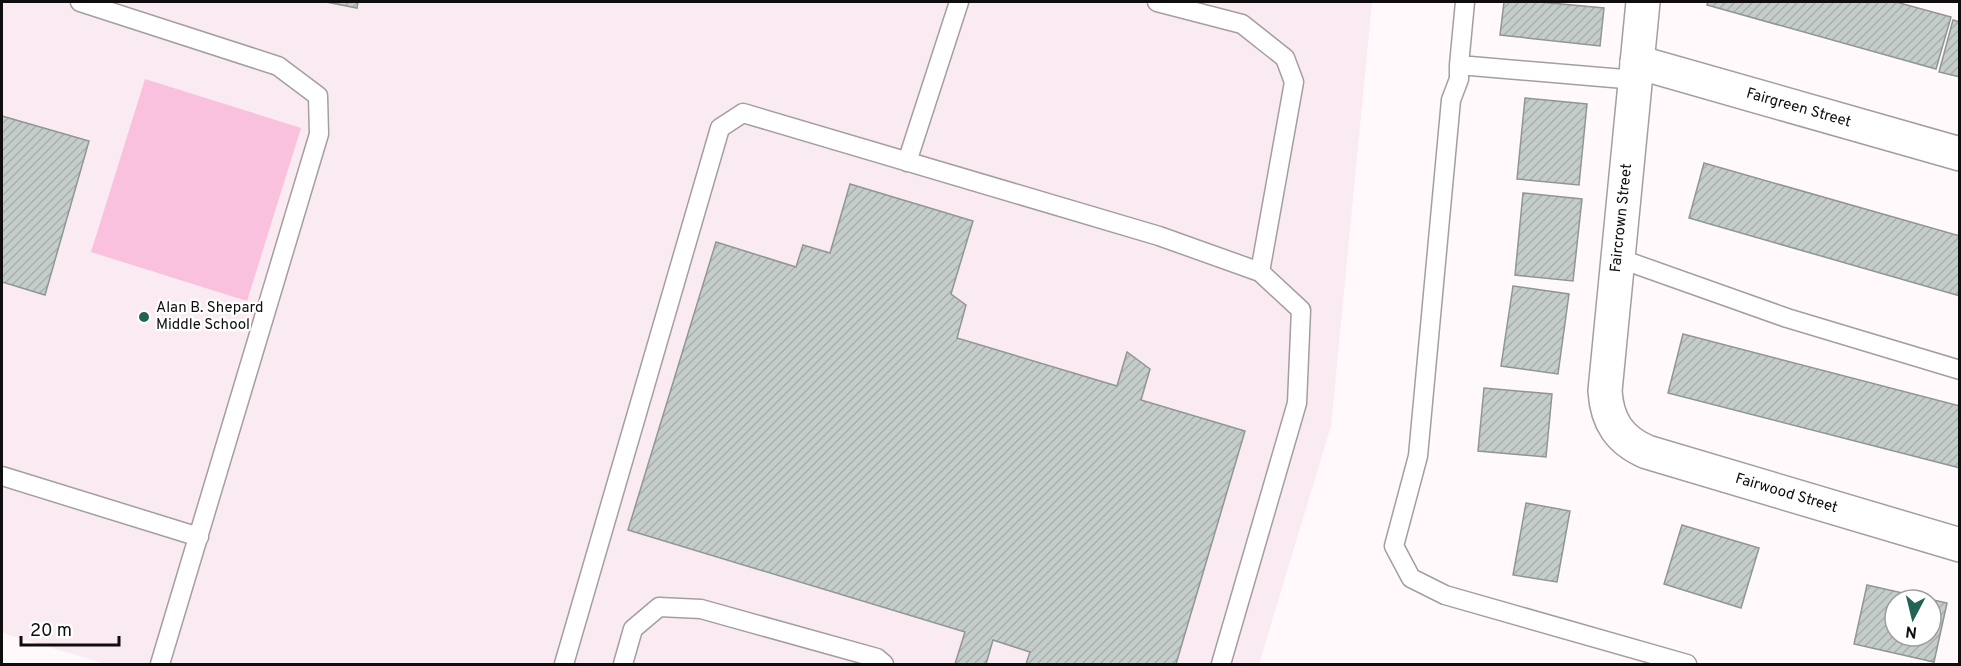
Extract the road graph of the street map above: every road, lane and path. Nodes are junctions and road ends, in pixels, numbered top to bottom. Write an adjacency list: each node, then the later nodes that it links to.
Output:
1 (80, 2): 15 (lane)
2 (959, 2): 9 (lane)
3 (1156, 2): 11 (lane)
4 (1465, 2): 6 (lane)
5 (1643, 2): 7 (street, Faircrown Street)
6 (1459, 65): 7 (lane); 22 (lane)
7 (1636, 71): 8 (street, Fairgreen Street); 10 (street, Faircrown Street)
8 (1959, 154)
9 (907, 162): 11 (lane); 18 (lane)
10 (1618, 258): 12 (lane); 13 (street, Faircrown Street)
11 (1260, 272): 21 (lane)
12 (1959, 370)
13 (1618, 433): 16 (street, Fairwood Street)
14 (2, 476): 15 (lane)
15 (199, 537): 17 (lane)
16 (1959, 545)
17 (160, 664)
18 (564, 664)
19 (623, 664): 20 (lane)
20 (884, 664)
21 (1221, 664)
22 (1687, 664)

